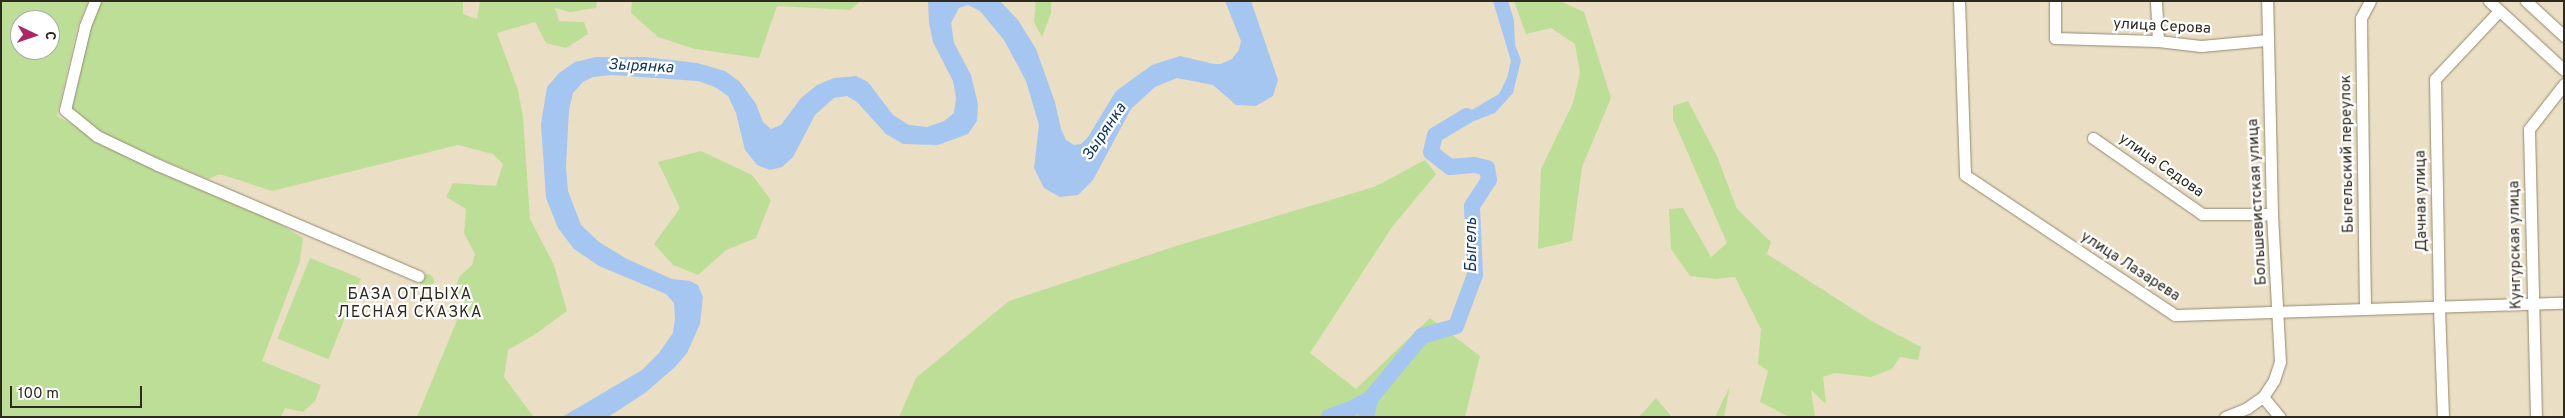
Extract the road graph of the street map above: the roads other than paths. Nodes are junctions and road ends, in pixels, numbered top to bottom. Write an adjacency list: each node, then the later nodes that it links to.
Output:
1 (95, 1): 17 (street)
2 (1959, 1): 22 (street, улица Лазарева)
3 (2055, 1): 12 (street, улица Серова)
4 (2156, 1): 12 (street)
5 (2267, 1): 11 (street, Большевистская улица)
6 (2370, 1): 21 (street, Быгельский переулок)
7 (2489, 1): 9 (street)
8 (2526, 1): 10 (street)
9 (2499, 11): 13 (street); 20 (street, Дачная улица)
10 (2564, 36)
11 (2267, 40): 12 (street, улица Серова); 16 (street, Большевистская улица)
12 (2158, 41)
13 (2564, 70)
14 (2564, 84): 19 (street, Кунгурская улица)
15 (2093, 138): 16 (street, улица Седова)
16 (2272, 214): 22 (street, Большевистская улица)
17 (418, 276)
18 (2564, 302): 19 (street, улица Лазарева)
19 (2533, 305): 20 (street, улица Лазарева); 27 (street, Кунгурская улица)
20 (2438, 307): 21 (street, улица Лазарева); 26 (street, Дачная улица)
21 (2365, 309): 22 (street, улица Лазарева)
22 (2278, 312): 23 (street, Большевистская улица)
23 (2263, 397): 24 (street, Большевистская улица); 25 (street)
24 (2225, 417)
25 (2280, 417)
26 (2443, 417)
27 (2536, 417)

